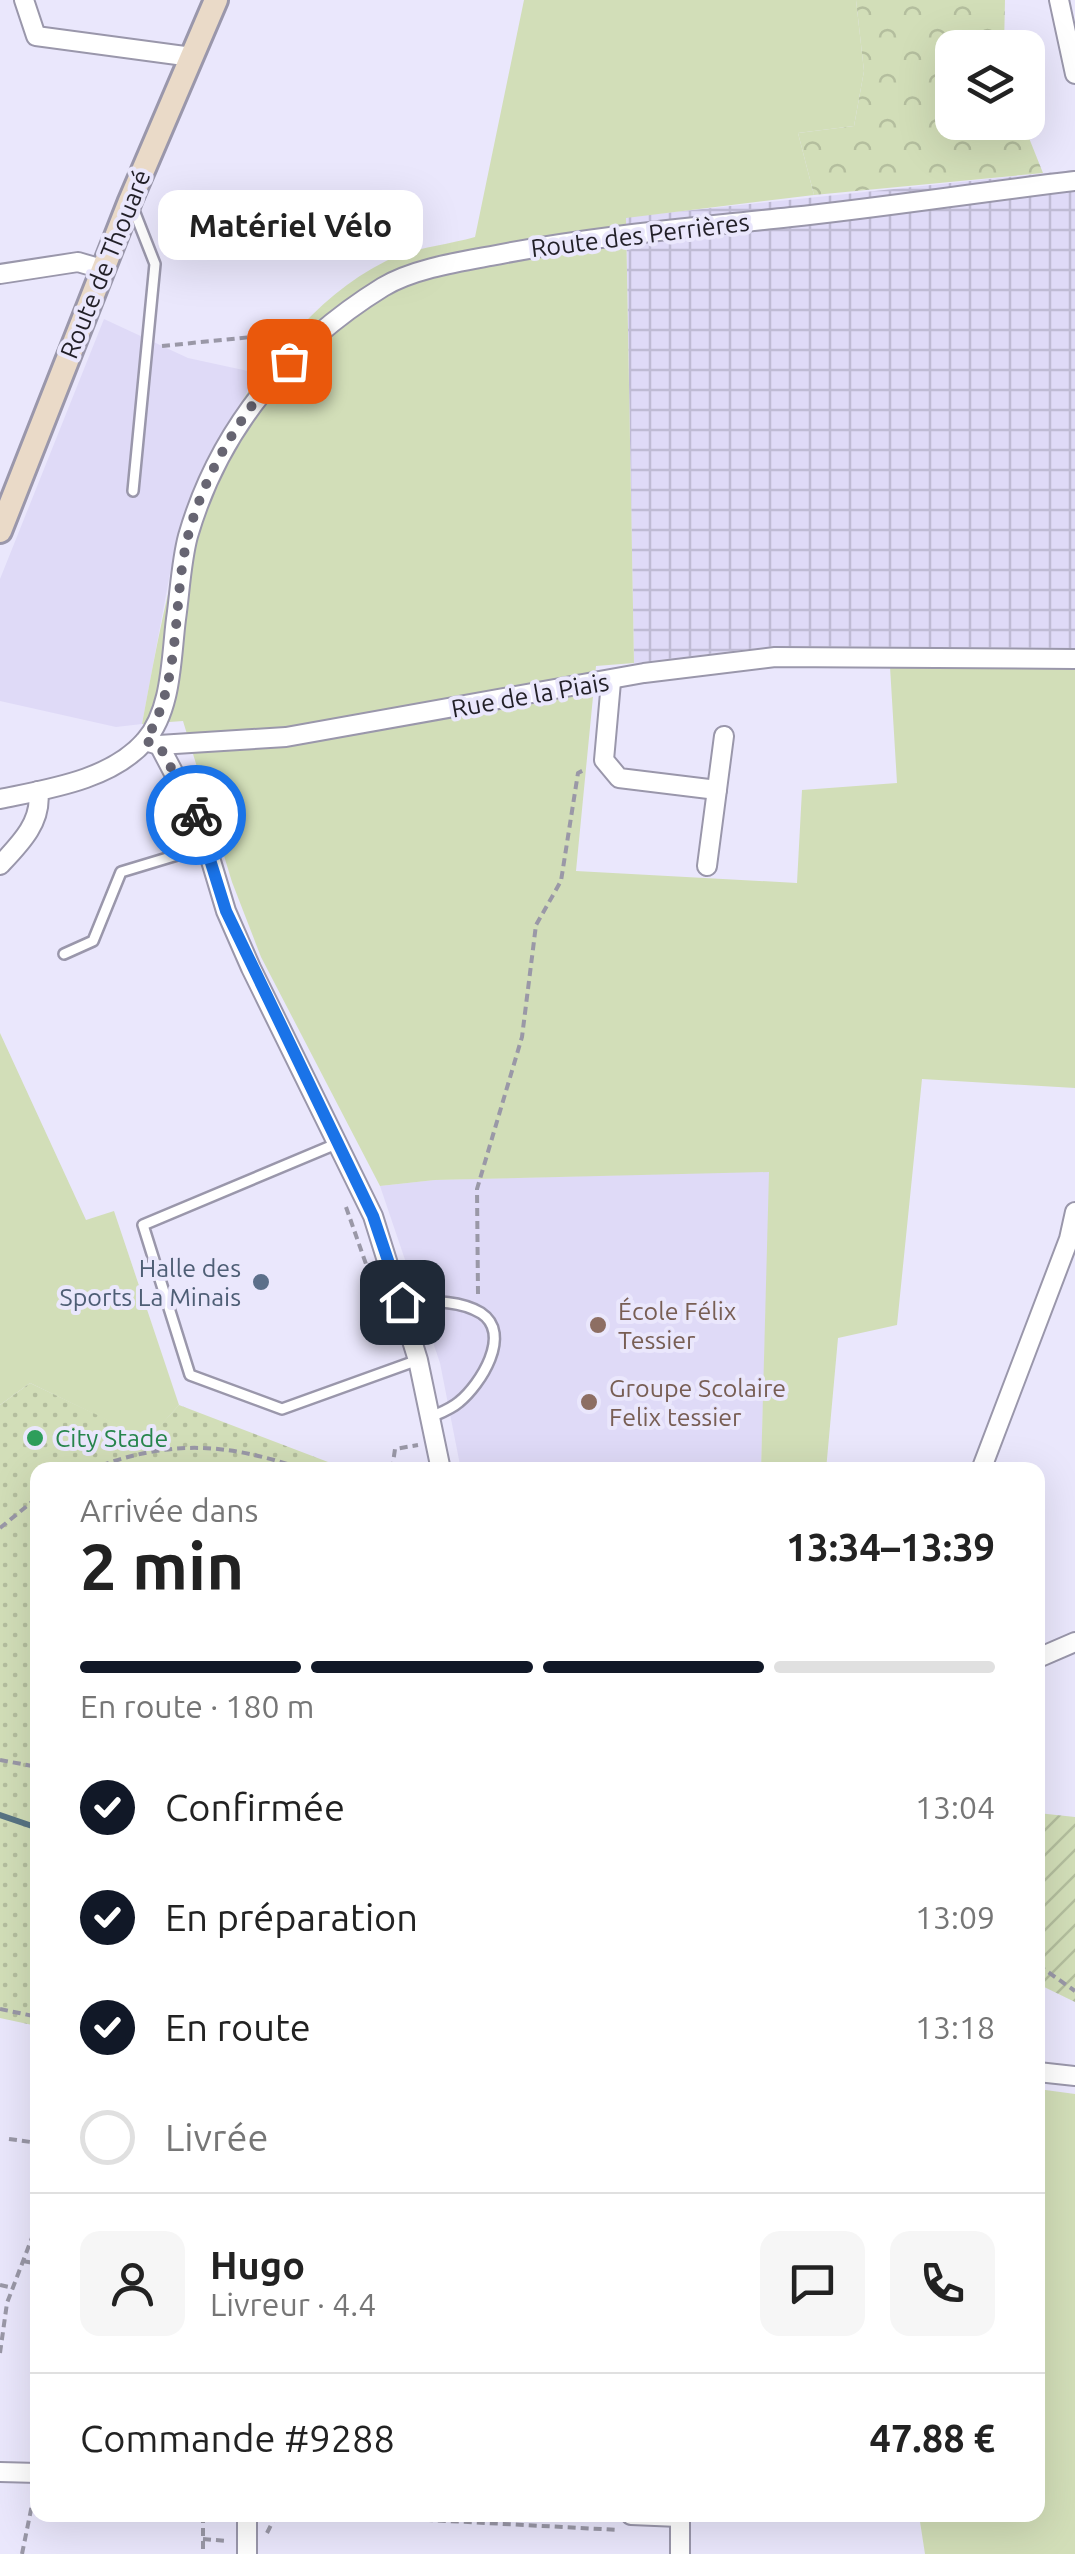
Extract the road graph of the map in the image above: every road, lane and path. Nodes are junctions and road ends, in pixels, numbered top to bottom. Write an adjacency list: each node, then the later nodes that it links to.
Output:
1 (24, 0): 4 (street)
2 (216, 0): 4 (street, Route de Thouaré)
3 (1060, 0): 5 (street)
4 (192, 58): 7 (street, Route de Thouaré)
5 (1075, 74)
6 (1068, 182): 10 (street, Route des Perrières)
7 (130, 201): 8 (street, Route de Thouaré); 11 (lane)
8 (102, 270): 9 (street); 13 (street, Route de Thouaré)
9 (0, 274)
10 (316, 333): 11 (path); 17 (street, Route des Perrières)
11 (147, 348): 12 (lane)
12 (134, 492)
13 (0, 531)
14 (1075, 659): 15 (street, Rue de la Piais)
15 (611, 682): 17 (street, Rue de la Piais); 18 (street)
16 (724, 736): 19 (street)
17 (152, 743): 20 (street, Rue de la Piais); 22 (street)
18 (604, 760): 19 (street); 31 (path)
19 (717, 790): 24 (street)
20 (38, 791): 21 (street, Rue de la Piais); 23 (street)
21 (0, 799)
22 (206, 846): 25 (lane); 26 (street)
23 (0, 865)
24 (707, 866)
25 (64, 954)
26 (339, 1143): 30 (street); 32 (lane)
27 (345, 1206): 29 (path)
28 (1075, 1212): 38 (street)
29 (368, 1270)
30 (402, 1302): 31 (lane); 32 (street)
31 (479, 1312): 33 (lane)
32 (418, 1360): 33 (street)
33 (424, 1422): 34 (path); 37 (street)
34 (421, 1458)
35 (124, 1462): 36 (path)
36 (281, 1462)
37 (438, 1462)
38 (984, 1462)
39 (30, 1504): 40 (path)
40 (0, 1528)
41 (1075, 1642): 42 (street)
42 (1045, 1655)
43 (0, 1760): 44 (path)
44 (30, 1766)
45 (1045, 1970): 46 (path)
46 (1075, 1991)
47 (0, 2008): 48 (path)
48 (30, 2016)
49 (1045, 2073): 50 (street)
50 (1075, 2076)
51 (9, 2138): 52 (path)
52 (30, 2142)
53 (30, 2244): 54 (path)
54 (24, 2261): 55 (path); 57 (path)
55 (30, 2262)
56 (0, 2286): 57 (path)
57 (13, 2288): 58 (path)
58 (0, 2353)
59 (0, 2472): 60 (street)
60 (30, 2474)
61 (30, 2514): 67 (path)
62 (203, 2522): 68 (path)
63 (247, 2522): 69 (street)
64 (274, 2522): 66 (path)
65 (680, 2522): 70 (street)
66 (266, 2544)
67 (22, 2554)
68 (203, 2554)
69 (246, 2554)
70 (680, 2554)

